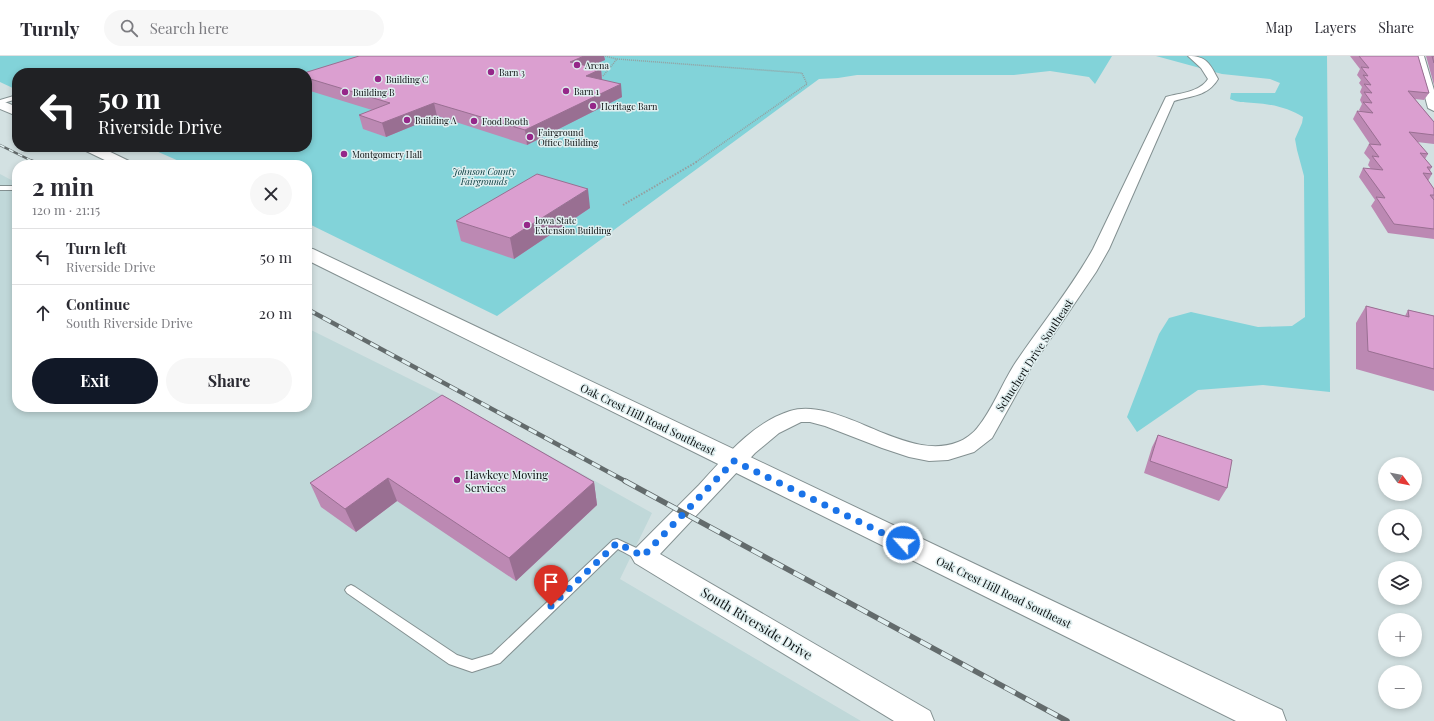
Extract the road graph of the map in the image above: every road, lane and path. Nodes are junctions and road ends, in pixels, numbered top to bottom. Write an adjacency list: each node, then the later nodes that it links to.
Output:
1 (605, 56): 4 (path)
2 (1193, 56): 17 (street, Schuchert Drive Southeast)
3 (1420, 56): 6 (street)
4 (617, 59): 5 (path); 15 (path)
5 (603, 76)
6 (1431, 88): 9 (street)
7 (12, 99): 8 (lane)
8 (0, 103): 10 (main road)
9 (1434, 108)
10 (12, 109)
11 (99, 152): 12 (main road)
12 (116, 160)
13 (0, 188): 14 (lane)
14 (12, 188)
15 (623, 205)
16 (312, 255): 17 (main road, Oak Crest Hill Road Southeast)
17 (734, 461): 18 (street, Schuchert Drive Southeast); 21 (main road, Oak Crest Hill Road Southeast)
18 (643, 556): 19 (lane); 20 (street, South Riverside Drive)
19 (351, 590)
20 (920, 721)
21 (1270, 721)

